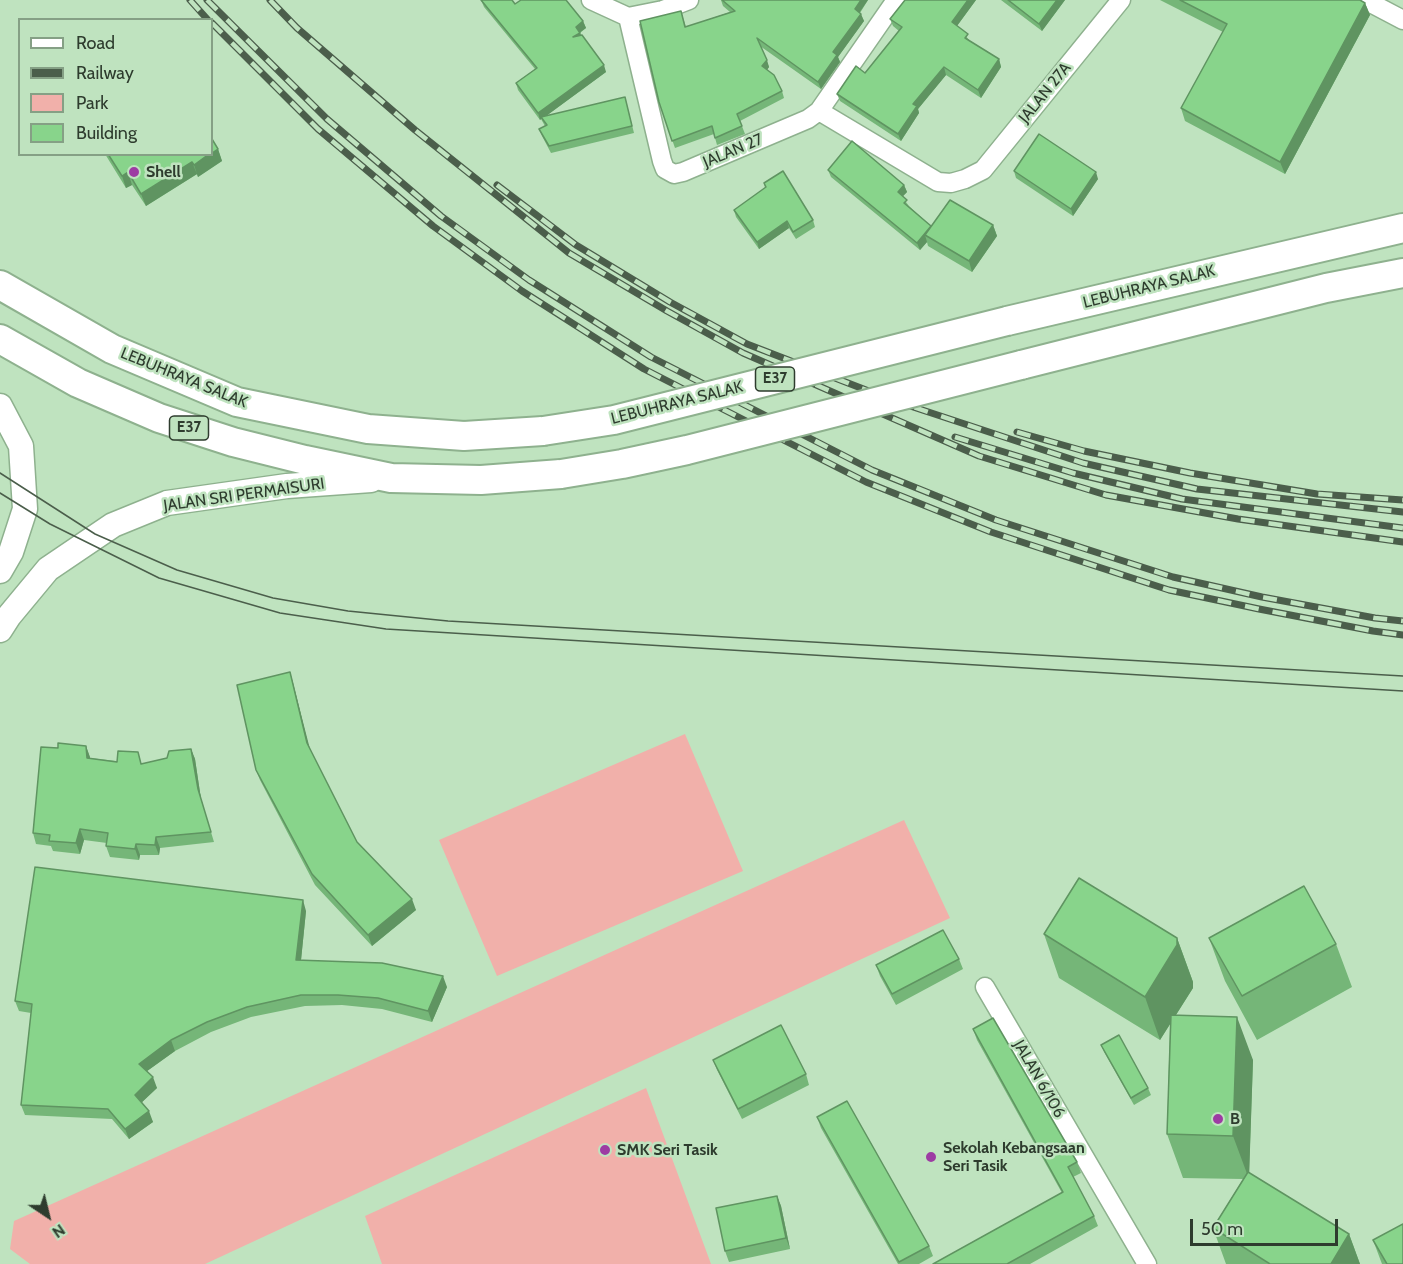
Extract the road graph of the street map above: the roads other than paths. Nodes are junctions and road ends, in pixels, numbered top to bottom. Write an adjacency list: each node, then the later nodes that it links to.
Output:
1 (591, 0): 6 (street)
2 (689, 0): 6 (street)
3 (896, 0): 8 (street, JALAN 27)
4 (1121, 0): 8 (street, JALAN 27A)
5 (1365, 0): 7 (street)
6 (628, 17): 8 (street, JALAN 27)
7 (1403, 20)
8 (819, 111)
9 (1403, 228): 11 (highway, LEBUHRAYA SALAK / E37, bridge)
10 (1403, 273): 14 (highway, E37, bridge)
11 (0, 285)
12 (0, 339): 14 (highway, E37)
13 (0, 406): 15 (main road)
14 (391, 478): 16 (main road, JALAN SRI PERMAISURI)
15 (0, 571)
16 (0, 630)
17 (986, 987): 18 (street, JALAN 6/106)
18 (1147, 1264)

